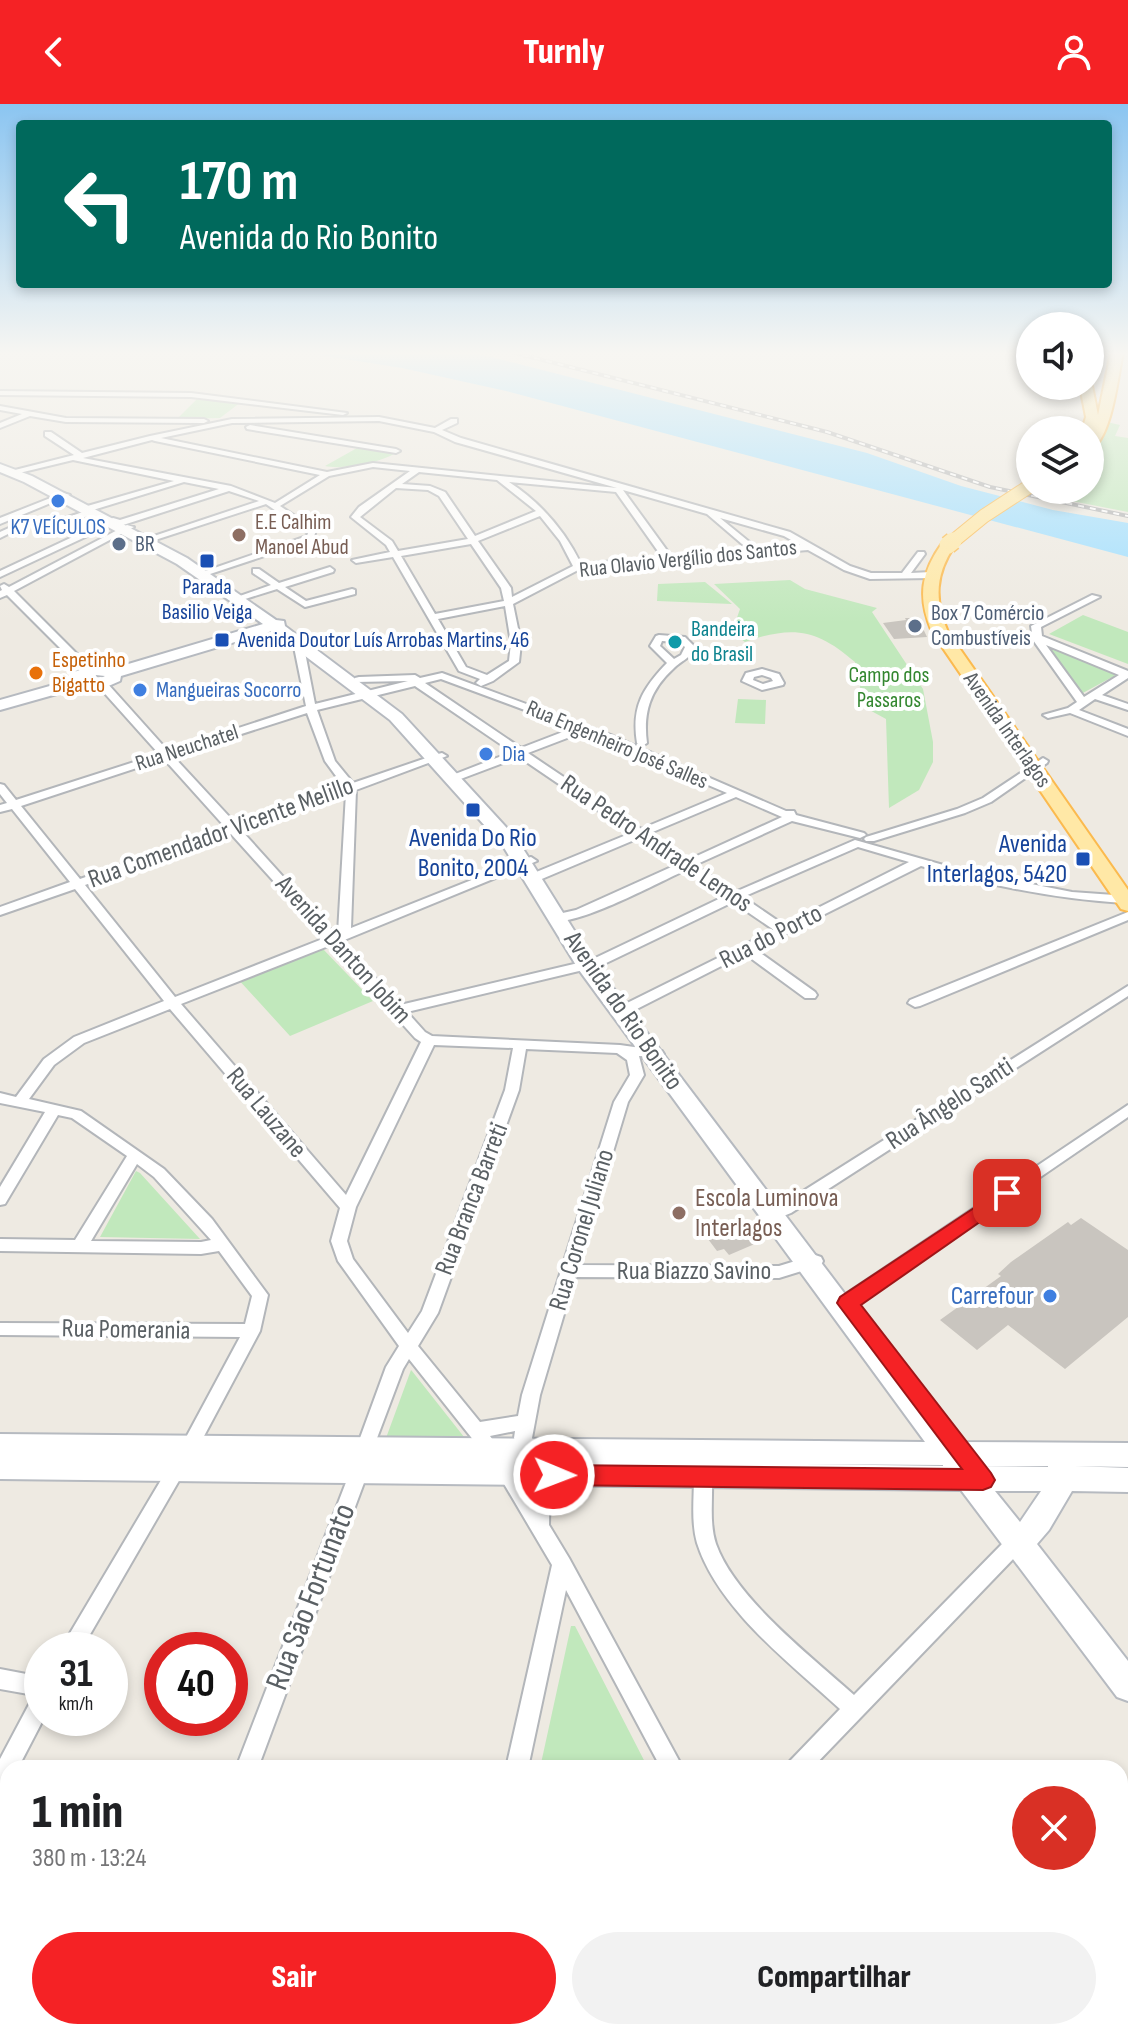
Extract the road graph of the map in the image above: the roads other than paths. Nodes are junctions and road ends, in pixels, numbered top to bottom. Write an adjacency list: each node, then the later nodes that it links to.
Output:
1 (58, 442): 7 (street)
2 (133, 442): 7 (street)
3 (171, 442): 11 (street)
4 (342, 442): 6 (street)
5 (467, 442): 16 (street)
6 (396, 451)
7 (76, 457): 10 (street); 13 (street)
8 (0, 467): 10 (main road, Avenida do Rio Bonito); 19 (main road, Avenida do Rio Bonito)
9 (418, 469): 11 (street); 12 (street); 14 (street)
10 (18, 472): 19 (main road, Avenida do Rio Bonito)
11 (327, 474): 20 (street)
12 (496, 477): 17 (street); 24 (street)
13 (186, 479): 15 (street); 22 (street)
14 (395, 486): 31 (street); 36 (street)
15 (231, 488): 20 (street); 26 (street)
16 (637, 489): 17 (street); 23 (street)
17 (619, 490): 37 (street)
18 (1016, 495): 33 (main road, bridge)
19 (64, 496): 22 (main road, Avenida do Rio Bonito); 25 (street)
20 (271, 503): 30 (street); 45 (street)
21 (1018, 504): 33 (main road)
22 (90, 509): 26 (main road, Avenida do Rio Bonito); 28 (street)
23 (707, 511): 32 (street); 34 (street)
24 (541, 512): 31 (street); 41 (street)
25 (0, 521)
26 (120, 524): 30 (main road, Avenida do Rio Bonito); 40 (street); 49 (street)
27 (14, 529): 29 (street)
28 (38, 530)
29 (0, 535)
30 (149, 539): 45 (main road, Avenida do Rio Bonito)
31 (475, 540): 36 (street); 53 (street)
32 (809, 547): 34 (street, Rua Olavio Vergílio dos Santos); 46 (street)
33 (955, 547): 47 (main road); 86 (main road, Avenida Interlagos)
34 (757, 552): 37 (street, Rua Olavio Vergílio dos Santos)
35 (921, 554): 46 (street)
36 (396, 555): 38 (street); 54 (street)
37 (668, 559): 41 (street, Rua Olavio Vergílio dos Santos)
38 (356, 560)
39 (6, 561): 40 (street)
40 (16, 566): 44 (street)
41 (578, 567): 53 (street, Rua Olavio Vergílio dos Santos)
42 (330, 570): 48 (street)
43 (256, 571): 48 (street)
44 (0, 574)
45 (204, 574): 51 (main road, Avenida do Rio Bonito); 55 (main road, Avenida do Rio Bonito)
46 (905, 575): 47 (street)
47 (931, 575): 86 (main road, Avenida Interlagos)
48 (277, 586): 50 (street); 51 (street)
49 (3, 590): 63 (street)
50 (352, 592)
51 (242, 597): 55 (main road, Avenida do Rio Bonito)
52 (1095, 597): 56 (street)
53 (508, 603): 54 (street, Rua Olavio Vergílio dos Santos); 67 (street)
54 (432, 617): 61 (street)
55 (276, 624): 57 (main road, Avenida do Rio Bonito); 59 (main road, Avenida do Rio Bonito); 65 (main road)
56 (1037, 637): 62 (street); 72 (street)
57 (298, 642): 59 (main road, Avenida do Rio Bonito); 60 (street)
58 (673, 663): 78 (street)
59 (332, 665): 60 (street); 71 (main road, Avenida do Rio Bonito)
60 (304, 669): 75 (street)
61 (462, 669): 64 (street); 67 (street)
62 (1127, 675): 68 (street)
63 (84, 677): 65 (main road); 73 (main road)
64 (447, 677): 66 (street, Rua Engenheiro José Salles); 69 (street, Rua Engenheiro José Salles)
65 (108, 679): 84 (street, Avenida Danton Jobim)
66 (417, 679): 71 (street); 71 (street); 83 (street, Rua Pedro Andrade Lemos)
67 (489, 679): 69 (street)
68 (1116, 682): 70 (street); 72 (street)
69 (473, 687): 79 (street, Rua Engenheiro José Salles)
70 (1128, 688)
71 (367, 689): 75 (street, Rua Neuchatel); 85 (main road, Avenida do Rio Bonito)
72 (1087, 698): 74 (street); 76 (street)
73 (0, 705)
74 (1128, 707)
75 (311, 708): 84 (street, Rua Neuchatel); 90 (street)
76 (1071, 710): 77 (street); 80 (street)
77 (1048, 715)
78 (639, 723): 81 (street); 82 (street)
79 (584, 728): 81 (street, Rua Engenheiro José Salles); 83 (street)
80 (1128, 733)
81 (617, 738): 82 (street); 87 (street, Rua Engenheiro José Salles)
82 (642, 743): 87 (street)
83 (521, 753): 88 (street); 95 (street, Rua Pedro Andrade Lemos)
84 (166, 755): 92 (street, Rua Neuchatel); 94 (street, Avenida Danton Jobim)
85 (438, 757): 88 (main road, Avenida do Rio Bonito); 90 (street, Rua Comendador Vicente Melillo)
86 (1038, 764): 96 (street); 102 (main road, Avenida Interlagos)
87 (668, 765): 91 (street, Rua Engenheiro José Salles)
88 (458, 777): 99 (main road, Avenida do Rio Bonito)
89 (0, 787): 92 (street, Rua Lauzane)
90 (350, 787): 94 (street, Rua Comendador Vicente Melillo); 106 (street)
91 (734, 794): 93 (street, Rua Engenheiro José Salles); 95 (street)
92 (7, 807): 100 (street, Rua Lauzane)
93 (790, 814): 96 (street, Rua Engenheiro José Salles); 98 (street)
94 (234, 827): 100 (street, Rua Comendador Vicente Melillo); 106 (street, Avenida Danton Jobim)
95 (643, 834): 98 (street, Rua Pedro Andrade Lemos); 99 (street)
96 (862, 841): 97 (street, Rua Engenheiro José Salles); 101 (street)
97 (921, 861): 102 (street, Rua Engenheiro José Salles); 105 (street, Rua do Porto)
98 (688, 864): 101 (street, Rua Pedro Andrade Lemos); 104 (street)
99 (532, 869): 104 (main road, Avenida do Rio Bonito); 106 (street)
100 (79, 883): 103 (street, Rua Comendador Vicente Melillo); 111 (street, Rua Lauzane)
101 (735, 896): 105 (street, Rua Pedro Andrade Lemos); 108 (street)
102 (1127, 901): 112 (street)
103 (0, 911)
104 (562, 918): 108 (main road, Avenida do Rio Bonito)
105 (783, 930): 107 (street, Rua do Porto)
106 (337, 936): 111 (street); 113 (street, Avenida Danton Jobim)
107 (747, 950): 110 (street); 114 (street, Rua do Porto)
108 (591, 964): 113 (street); 114 (main road, Avenida do Rio Bonito)
109 (1128, 990): 127 (street, Rua Ângelo Santi)
110 (810, 995)
111 (172, 1002): 121 (street); 126 (street, Rua Lauzane)
112 (915, 1003)
113 (398, 1010): 115 (street, Avenida Danton Jobim)
114 (625, 1010): 118 (main road, Avenida do Rio Bonito)
115 (429, 1040): 116 (street, Avenida Danton Jobim); 126 (street)
116 (520, 1045): 117 (street, Avenida Danton Jobim); 136 (street, Rua Branca Barreti)
117 (620, 1049): 118 (street, Avenida Danton Jobim); 119 (street)
118 (663, 1062): 119 (street); 127 (main road, Avenida do Rio Bonito)
119 (637, 1075): 132 (street, Rua Coronel Juliano)
120 (0, 1098): 121 (street)
121 (20, 1102): 122 (street)
122 (54, 1109): 124 (street); 125 (street)
123 (1128, 1110): 133 (street)
124 (135, 1155): 128 (street); 130 (street)
125 (0, 1200)
126 (348, 1207): 136 (street)
127 (776, 1213): 131 (main road, Avenida do Rio Bonito)
128 (224, 1244): 130 (street); 135 (street)
129 (0, 1245): 130 (street)
130 (79, 1247)
131 (812, 1262): 132 (street, Rua Biazzo Savino); 133 (main road, Avenida do Rio Bonito)
132 (569, 1271): 137 (street, Rua Coronel Juliano)
133 (844, 1304): 146 (main road, Avenida do Rio Bonito)
134 (0, 1329): 135 (street, Rua Pomerania)
135 (252, 1331): 141 (street)
136 (409, 1347): 138 (street); 142 (street, Rua Branca Barreti)
137 (528, 1420): 138 (street); 143 (street, Rua Coronel Juliano)
138 (485, 1440): 142 (main road); 143 (main road); 147 (street)
139 (0, 1446): 141 (main road)
140 (1128, 1455): 144 (main road)
141 (182, 1459): 142 (main road); 145 (main road); 153 (street)
142 (362, 1461): 147 (main road); 161 (street, Rua São Fortunato)
143 (535, 1462): 146 (main road); 147 (main road); 148 (main road); 150 (street, Rua Coronel Juliano)
144 (1060, 1466): 146 (main road); 149 (main road); 151 (main road)
145 (0, 1467)
146 (967, 1467): 148 (main road); 151 (main road, Avenida do Rio Bonito); 157 (main road, Avenida do Rio Bonito)
147 (508, 1475): 150 (street)
148 (703, 1476): 158 (street)
149 (1128, 1480)
150 (540, 1524): 152 (street)
151 (1018, 1542): 154 (main road, Avenida do Rio Bonito); 158 (street)
152 (562, 1564): 162 (street); 163 (street)
153 (81, 1632)
154 (1128, 1668)
155 (0, 1679): 156 (street)
156 (24, 1684)
157 (1128, 1686)
158 (855, 1709): 164 (street)
159 (24, 1735): 160 (street)
160 (11, 1760)
161 (250, 1760)
162 (519, 1760)
163 (668, 1760)
164 (805, 1760)

